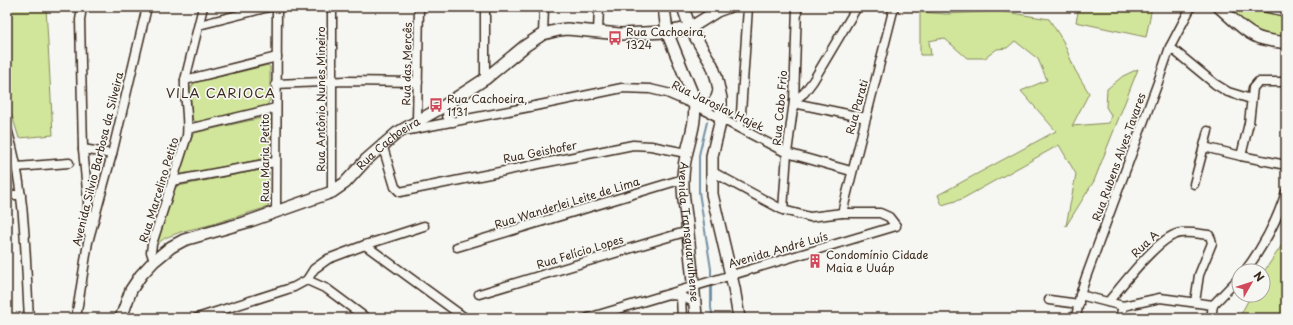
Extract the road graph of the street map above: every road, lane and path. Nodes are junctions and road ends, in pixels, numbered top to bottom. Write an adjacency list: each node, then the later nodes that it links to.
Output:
1 (82, 7): 57 (street)
2 (147, 7): 60 (street, Avenida Silvio Barbosa da Silveira)
3 (203, 7): 24 (street, Rua Marcelino Petito)
4 (269, 7): 24 (street)
5 (277, 7): 32 (street, Rua Maria Petito)
6 (332, 7): 36 (street, Rua Antônio Nunes Mineiro)
7 (419, 7): 37 (street, Rua das Mercês)
8 (485, 7): 34 (street)
9 (544, 7): 29 (street)
10 (599, 7): 26 (street)
11 (663, 7): 27 (main road, Avenida Transguarulhense); 28 (main road)
12 (683, 7): 25 (main road)
13 (728, 7): 21 (main road, Rua Cachoeira)
14 (748, 7): 50 (street)
15 (797, 7): 42 (street, Rua Cabo Frio)
16 (857, 7): 42 (street)
17 (894, 7): 47 (street, Rua Parati)
18 (1191, 7): 31 (street, Rua Rubens Alves Tavares)
19 (1220, 7): 22 (main road)
20 (1263, 7): 23 (street)
21 (717, 9): 25 (main road, Rua Cachoeira)
22 (1232, 12): 30 (main road)
23 (1286, 12)
24 (199, 25): 35 (street, Rua Marcelino Petito)
25 (690, 28): 27 (main road, Rua Cachoeira); 33 (main road)
26 (598, 32): 28 (main road, Rua Cachoeira); 29 (main road, Rua Cachoeira)
27 (667, 32): 28 (main road, Rua Cachoeira); 33 (main road); 44 (main road, Avenida Transguarulhense)
28 (651, 33)
29 (543, 34): 34 (main road, Rua Cachoeira)
30 (1286, 43)
31 (1170, 47): 41 (street); 93 (street, Rua Rubens Alves Tavares)
32 (277, 57): 35 (street); 39 (street, Rua Maria Petito)
33 (716, 76): 40 (main road)
34 (485, 79): 43 (main road, Rua Cachoeira)
35 (185, 80): 52 (street, Rua Marcelino Petito)
36 (332, 82): 37 (street); 39 (street); 71 (street, Rua Antônio Nunes Mineiro)
37 (418, 82): 48 (street, Rua das Mercês)
38 (1286, 82): 41 (street)
39 (276, 84): 45 (street, Rua Maria Petito)
40 (719, 89): 44 (main road); 46 (main road)
41 (1251, 99): 61 (street)
42 (794, 102): 47 (street); 59 (street, Rua Cabo Frio)
43 (448, 103): 48 (main road, Rua Cachoeira); 49 (street)
44 (700, 104): 46 (street, Rua Jaroslav Hajek); 49 (street, Rua Jaroslav Hajek); 58 (main road, Avenida Transguarulhense)
45 (276, 108): 52 (street); 62 (street, Rua Maria Petito)
46 (721, 118): 50 (street, Rua Jaroslav Hajek); 66 (main road)
47 (866, 118): 67 (street, Rua Parati)
48 (417, 121): 54 (main road, Rua Cachoeira)
49 (453, 122): 54 (street, Rua Jaroslav Hajek)
50 (740, 128): 59 (street, Rua Jaroslav Hajek)
51 (7, 129): 65 (street)
52 (188, 129): 69 (street, Rua Marcelino Petito)
53 (1208, 131): 56 (street)
54 (397, 133): 55 (main road, Rua Cachoeira)
55 (382, 144): 58 (street, Rua Geishofer); 71 (main road, Rua Cachoeira)
56 (1204, 147): 61 (street); 70 (street)
57 (83, 150): 60 (street); 80 (street)
58 (686, 153): 68 (main road, Avenida Transguarulhense)
59 (787, 153): 67 (street, Rua Jaroslav Hajek); 75 (street, Rua Cabo Frio)
60 (112, 154): 80 (street, Avenida Silvio Barbosa da Silveira)
61 (1241, 156): 64 (street)
62 (276, 162): 69 (street); 76 (street, Rua Maria Petito)
63 (69, 163): 65 (street)
64 (1286, 165)
65 (17, 167): 74 (street)
66 (711, 171): 75 (street); 85 (main road)
67 (851, 171): 77 (street, Rua Parati)
68 (683, 179): 79 (main road, Avenida Transguarulhense); 82 (street, Rua Wanderlei Leite de Lima)
69 (172, 181): 83 (street, Rua Marcelino Petito)
70 (1194, 184)
71 (332, 192): 76 (main road, Rua Cachoeira)
72 (1286, 192): 84 (street)
73 (7, 195): 74 (street)
74 (21, 195): 99 (street)
75 (783, 210): 77 (street)
76 (276, 212): 83 (main road, Rua Cachoeira)
77 (842, 213): 85 (street, Avenida André Luís)
78 (424, 226): 81 (street)
79 (688, 231): 87 (main road, Avenida Transguarulhense); 89 (street, Rua Felício Lopes)
80 (88, 242): 100 (street, Avenida Silvio Barbosa da Silveira)
81 (365, 245): 86 (street); 104 (street)
82 (458, 247)
83 (154, 261): 101 (main road, Rua Cachoeira)
84 (1251, 263)
85 (731, 275): 87 (street, Avenida André Luís); 107 (main road)
86 (307, 280): 102 (street); 103 (street)
87 (698, 285): 90 (street, Avenida André Luís); 98 (main road, Avenida Transguarulhense)
88 (1231, 286): 96 (street)
89 (479, 294)
90 (666, 294): 91 (street, Avenida André Luís); 105 (street, Avenida André Luís)
91 (681, 296): 98 (street, Avenida André Luís); 106 (street)
92 (1049, 300): 93 (street)
93 (1079, 300): 94 (street); 108 (street, Rua Rubens Alves Tavares)
94 (1108, 302): 95 (street, Rua A); 97 (street)
95 (1195, 302): 96 (street); 97 (street)
96 (1213, 305): 110 (street)
97 (1123, 306): 109 (street)
98 (693, 313)
99 (29, 318)
100 (76, 318)
101 (121, 318)
102 (197, 318)
103 (366, 318)
104 (465, 318)
105 (588, 318)
106 (682, 318)
107 (739, 318)
108 (1076, 318)
109 (1120, 318)
110 (1211, 318)

